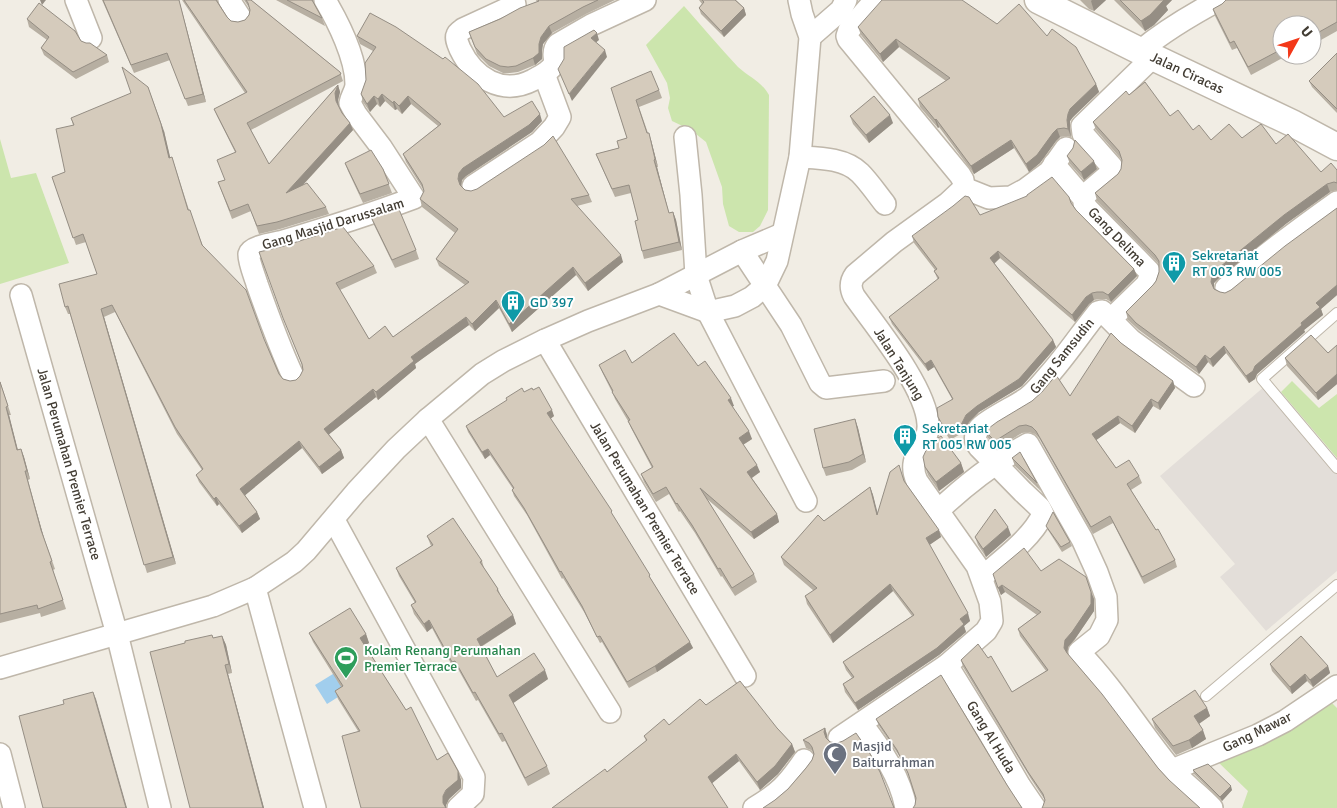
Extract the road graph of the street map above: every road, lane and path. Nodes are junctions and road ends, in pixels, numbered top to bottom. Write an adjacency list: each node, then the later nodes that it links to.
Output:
1 (76, 0): 11 (street)
2 (324, 0): 33 (street, Gang Masjid Darussalam)
3 (514, 0): 13 (street)
4 (645, 0): 13 (street)
5 (800, 0): 10 (street)
6 (846, 0): 10 (street)
7 (875, 0): 18 (street)
8 (1038, 0): 12 (street, Jalan Ciracas)
9 (1219, 0): 12 (street)
10 (810, 37): 16 (street)
11 (91, 38)
12 (1146, 54): 15 (street, Jalan Ciracas); 19 (street, Gang Delima)
13 (544, 74): 17 (street)
14 (685, 137): 24 (street)
15 (1337, 146)
16 (800, 157): 21 (street); 22 (street)
17 (472, 186)
18 (964, 188): 19 (street); 40 (street, Jalan Tanjung)
19 (1084, 199): 31 (street, Gang Delima)
20 (1337, 202): 26 (street)
21 (885, 204)
22 (782, 234): 23 (street); 25 (street)
23 (742, 251): 24 (street); 25 (street)
24 (696, 274): 27 (street); 29 (street)
25 (765, 286): 29 (street); 34 (street)
26 (1226, 288)
27 (660, 294): 29 (street); 32 (street)
28 (21, 295): 45 (street, Jalan Perumahan Premier Terrace)
29 (708, 312): 39 (street)
30 (1337, 313): 38 (lane)
31 (1111, 319): 35 (street); 37 (street, Gang Samsudin)
32 (545, 340): 36 (street); 48 (street, Jalan Perumahan Premier Terrace)
33 (293, 376)
34 (884, 381)
35 (1194, 386)
36 (428, 419): 41 (street); 51 (street)
37 (995, 464): 40 (street); 42 (street, Gang Samsudin); 56 (street)
38 (1337, 468)
39 (806, 501)
40 (938, 511): 42 (street, Jalan Tanjung)
41 (334, 520): 44 (street); 60 (street)
42 (982, 577): 46 (street, Jalan Tanjung)
43 (1337, 586): 50 (lane)
44 (255, 588): 45 (street); 59 (street)
45 (117, 634): 47 (street); 58 (street, Jalan Perumahan Premier Terrace)
46 (947, 665): 52 (street, Jalan Tanjung); 63 (street, Gang Al Huda)
47 (0, 668)
48 (745, 676)
49 (1337, 686): 56 (street, Gang Mawar)
50 (1206, 696)
51 (610, 712)
52 (862, 724): 53 (street, Jalan Tanjung); 62 (street)
53 (839, 738)
54 (0, 754): 57 (street)
55 (804, 760): 61 (street)
56 (1172, 770): 64 (street)
57 (14, 808)
58 (160, 808)
59 (315, 808)
60 (458, 808)
61 (754, 808)
62 (906, 808)
63 (1035, 808)
64 (1212, 808)

